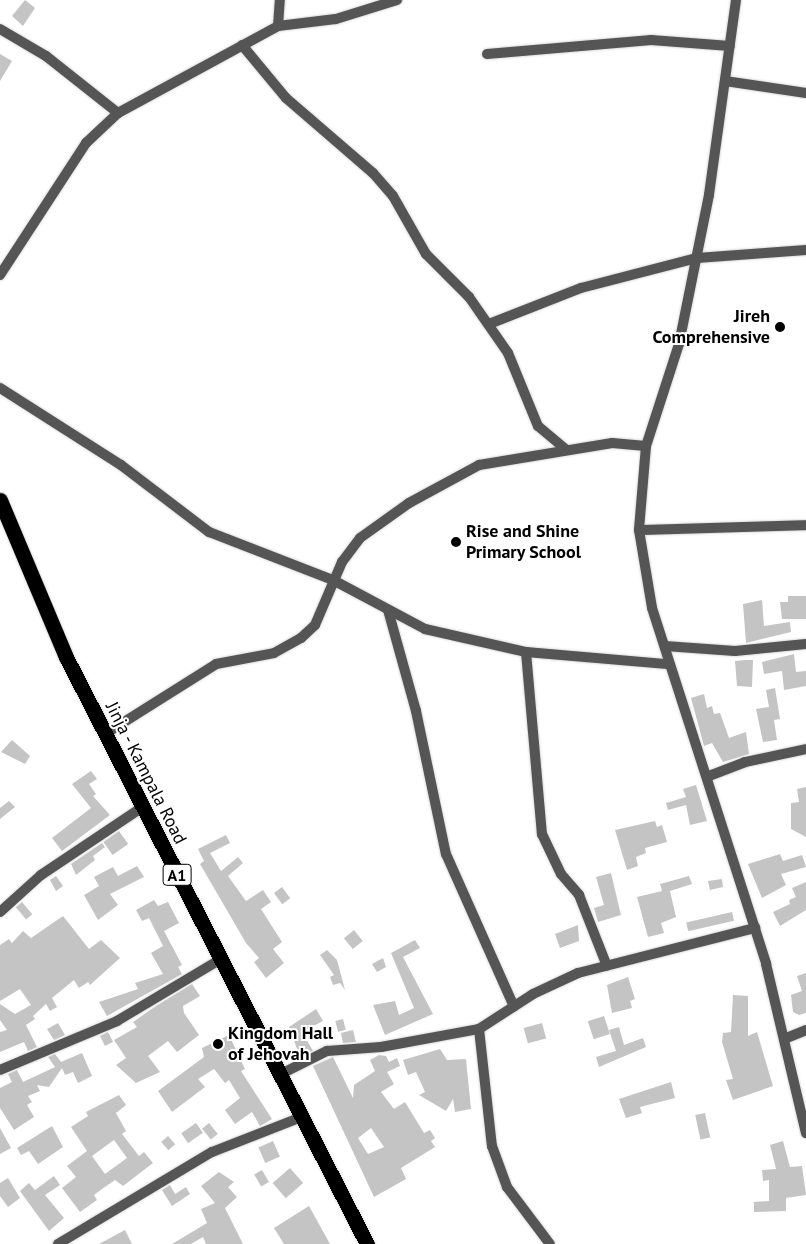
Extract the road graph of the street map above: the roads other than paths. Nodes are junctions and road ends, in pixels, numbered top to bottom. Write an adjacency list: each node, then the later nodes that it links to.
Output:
1 (280, 0): 4 (street)
2 (397, 0): 4 (street)
3 (736, 0): 7 (street)
4 (278, 26): 6 (street)
5 (0, 28): 11 (street)
6 (242, 45): 11 (street); 15 (street)
7 (730, 46): 8 (street); 9 (street)
8 (487, 54)
9 (725, 81): 10 (street); 13 (street)
10 (806, 93)
11 (118, 113): 14 (street)
12 (806, 250): 13 (street)
13 (697, 258): 15 (street); 17 (street)
14 (0, 275)
15 (489, 324): 18 (street)
16 (0, 388): 22 (street)
17 (646, 446): 18 (street); 21 (street)
18 (565, 449): 22 (street)
19 (0, 500): 28 (highway, Jinja - Kampala Road / A1)
20 (806, 525): 21 (street)
21 (639, 530): 25 (street)
22 (333, 580): 23 (street); 28 (street)
23 (388, 610): 26 (street); 36 (street)
24 (806, 644): 25 (street)
25 (664, 646): 27 (street)
26 (526, 652): 27 (street); 35 (street)
27 (667, 664): 30 (street)
28 (105, 734): 31 (highway, Jinja - Kampala Road / A1)
29 (806, 749): 30 (street)
30 (709, 776): 33 (street)
31 (142, 808): 32 (street); 34 (highway, Jinja - Kampala Road / A1)
32 (0, 912)
33 (755, 928): 35 (street); 39 (street)
34 (221, 959): 40 (street); 41 (highway, Jinja - Kampala Road / A1)
35 (607, 966): 36 (street)
36 (514, 1007): 37 (street)
37 (480, 1029): 41 (street); 46 (street)
38 (806, 1030): 39 (street)
39 (784, 1039): 43 (street)
40 (0, 1070)
41 (279, 1075): 42 (highway, Jinja - Kampala Road / A1)
42 (302, 1117): 44 (street); 45 (highway, Jinja - Kampala Road / A1)
43 (806, 1133)
44 (58, 1244)
45 (366, 1244)
46 (550, 1244)

